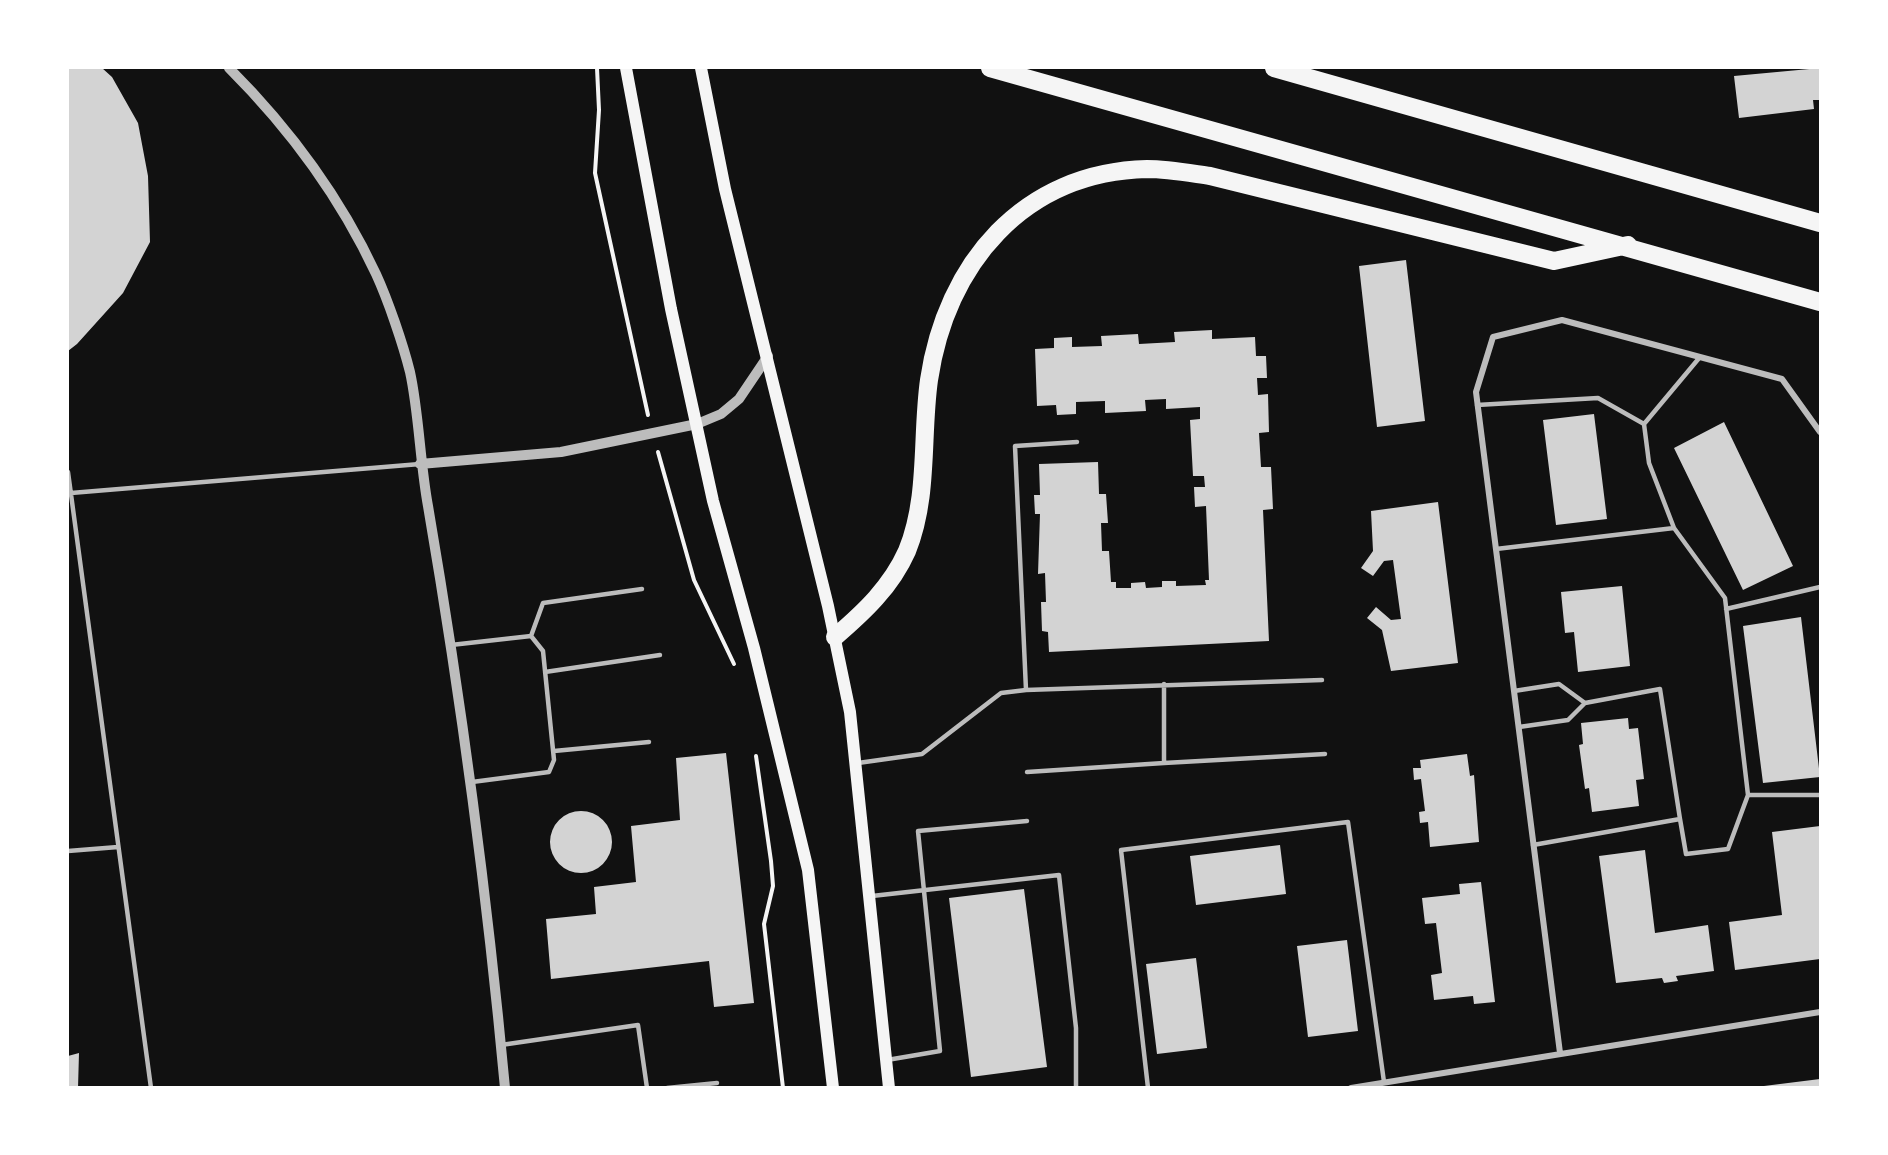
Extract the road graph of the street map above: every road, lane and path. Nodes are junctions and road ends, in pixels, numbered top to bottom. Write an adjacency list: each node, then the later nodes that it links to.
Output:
1 (229, 68): 18 (street)
2 (597, 68): 12 (path)
3 (626, 68): 14 (main road)
4 (701, 68): 10 (main road)
5 (990, 68): 8 (highway)
6 (1274, 68): 7 (highway)
7 (1821, 223)
8 (1628, 245): 9 (highway); 28 (highway)
9 (1821, 302)
10 (768, 356): 14 (street); 28 (main road)
11 (1700, 357): 13 (street); 15 (lane); 16 (street)
12 (639, 384)
13 (1477, 405): 15 (lane); 23 (street)
14 (697, 424): 18 (street); 67 (main road)
15 (1644, 424): 22 (lane)
16 (1821, 432)
17 (1077, 442): 35 (lane)
18 (420, 464): 21 (lane); 29 (street)
19 (68, 472): 21 (lane)
20 (668, 489): 31 (path)
21 (71, 493): 52 (lane)
22 (1674, 528): 23 (lane); 26 (lane)
23 (1496, 549): 36 (street)
24 (1821, 587): 26 (lane)
25 (642, 589): 27 (lane)
26 (1726, 609): 47 (lane)
27 (531, 636): 29 (lane); 32 (lane)
28 (835, 637): 43 (main road)
29 (452, 645): 46 (street)
30 (660, 654): 32 (lane)
31 (735, 668)
32 (545, 672): 41 (lane)
33 (1322, 680): 34 (lane)
34 (1164, 684): 35 (lane); 44 (lane)
35 (1026, 690): 43 (lane)
36 (1514, 691): 37 (lane); 38 (street)
37 (1585, 703): 38 (lane); 49 (lane)
38 (1519, 728): 51 (street)
39 (649, 742): 41 (lane)
40 (754, 745): 66 (path)
41 (554, 751): 46 (lane)
42 (1325, 754): 44 (lane)
43 (855, 763): 55 (main road)
44 (1164, 763): 45 (lane)
45 (1027, 772)
46 (471, 782): 57 (street)
47 (1748, 795): 48 (lane); 49 (lane)
48 (1821, 795)
49 (1680, 819): 51 (lane)
50 (1027, 821): 54 (lane)
51 (1533, 845): 58 (street)
52 (118, 847): 53 (lane); 62 (lane)
53 (68, 851)
54 (922, 890): 55 (lane); 59 (lane); 69 (lane)
55 (869, 896): 59 (main road)
56 (1821, 1012): 58 (street)
57 (501, 1045): 63 (street); 64 (lane)
58 (1560, 1053): 60 (street)
59 (886, 1060): 68 (main road)
60 (1384, 1082): 70 (lane); 71 (street)
61 (717, 1083): 65 (lane)
62 (151, 1088)
63 (505, 1088)
64 (647, 1088)
65 (667, 1088)
66 (783, 1088)
67 (833, 1088)
68 (889, 1088)
69 (1076, 1088)
70 (1148, 1088)
71 (1351, 1088)

